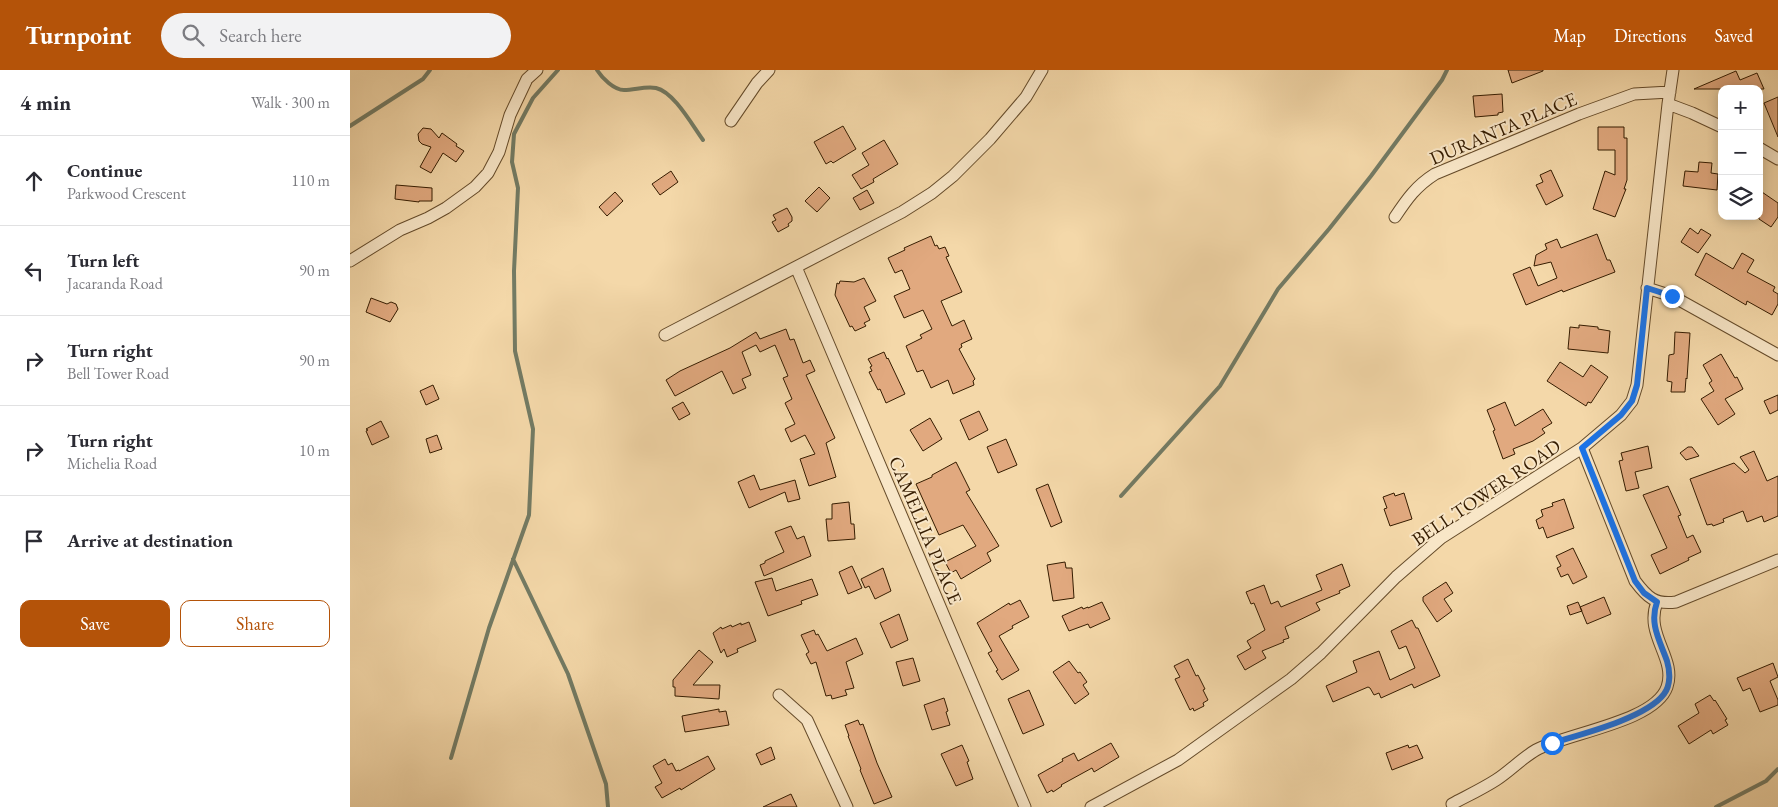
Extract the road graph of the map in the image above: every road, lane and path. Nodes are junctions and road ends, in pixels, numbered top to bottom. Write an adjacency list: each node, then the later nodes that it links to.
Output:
1 (537, 70): 12 (street)
2 (769, 70): 7 (street)
3 (1042, 70): 13 (street)
4 (1673, 70): 5 (street, BELL TOWER ROAD)
5 (1670, 92): 6 (street, BELL TOWER ROAD); 11 (street, DURANTA PLACE)
6 (1668, 104): 8 (street); 14 (street, BELL TOWER ROAD)
7 (731, 121)
8 (1718, 125)
9 (1763, 150): 10 (street)
10 (1778, 159)
11 (1395, 217)
12 (350, 261)
13 (796, 267): 15 (street); 23 (street, CAMELLIA PLACE)
14 (1647, 288): 16 (street); 17 (street, BELL TOWER ROAD)
15 (665, 335)
16 (1778, 355)
17 (1582, 448): 19 (street); 24 (street, BELL TOWER ROAD)
18 (1778, 560): 19 (street)
19 (1657, 602): 21 (street)
20 (779, 695): 22 (street)
21 (1452, 804)
22 (847, 807)
23 (1025, 807)
24 (1091, 807)

